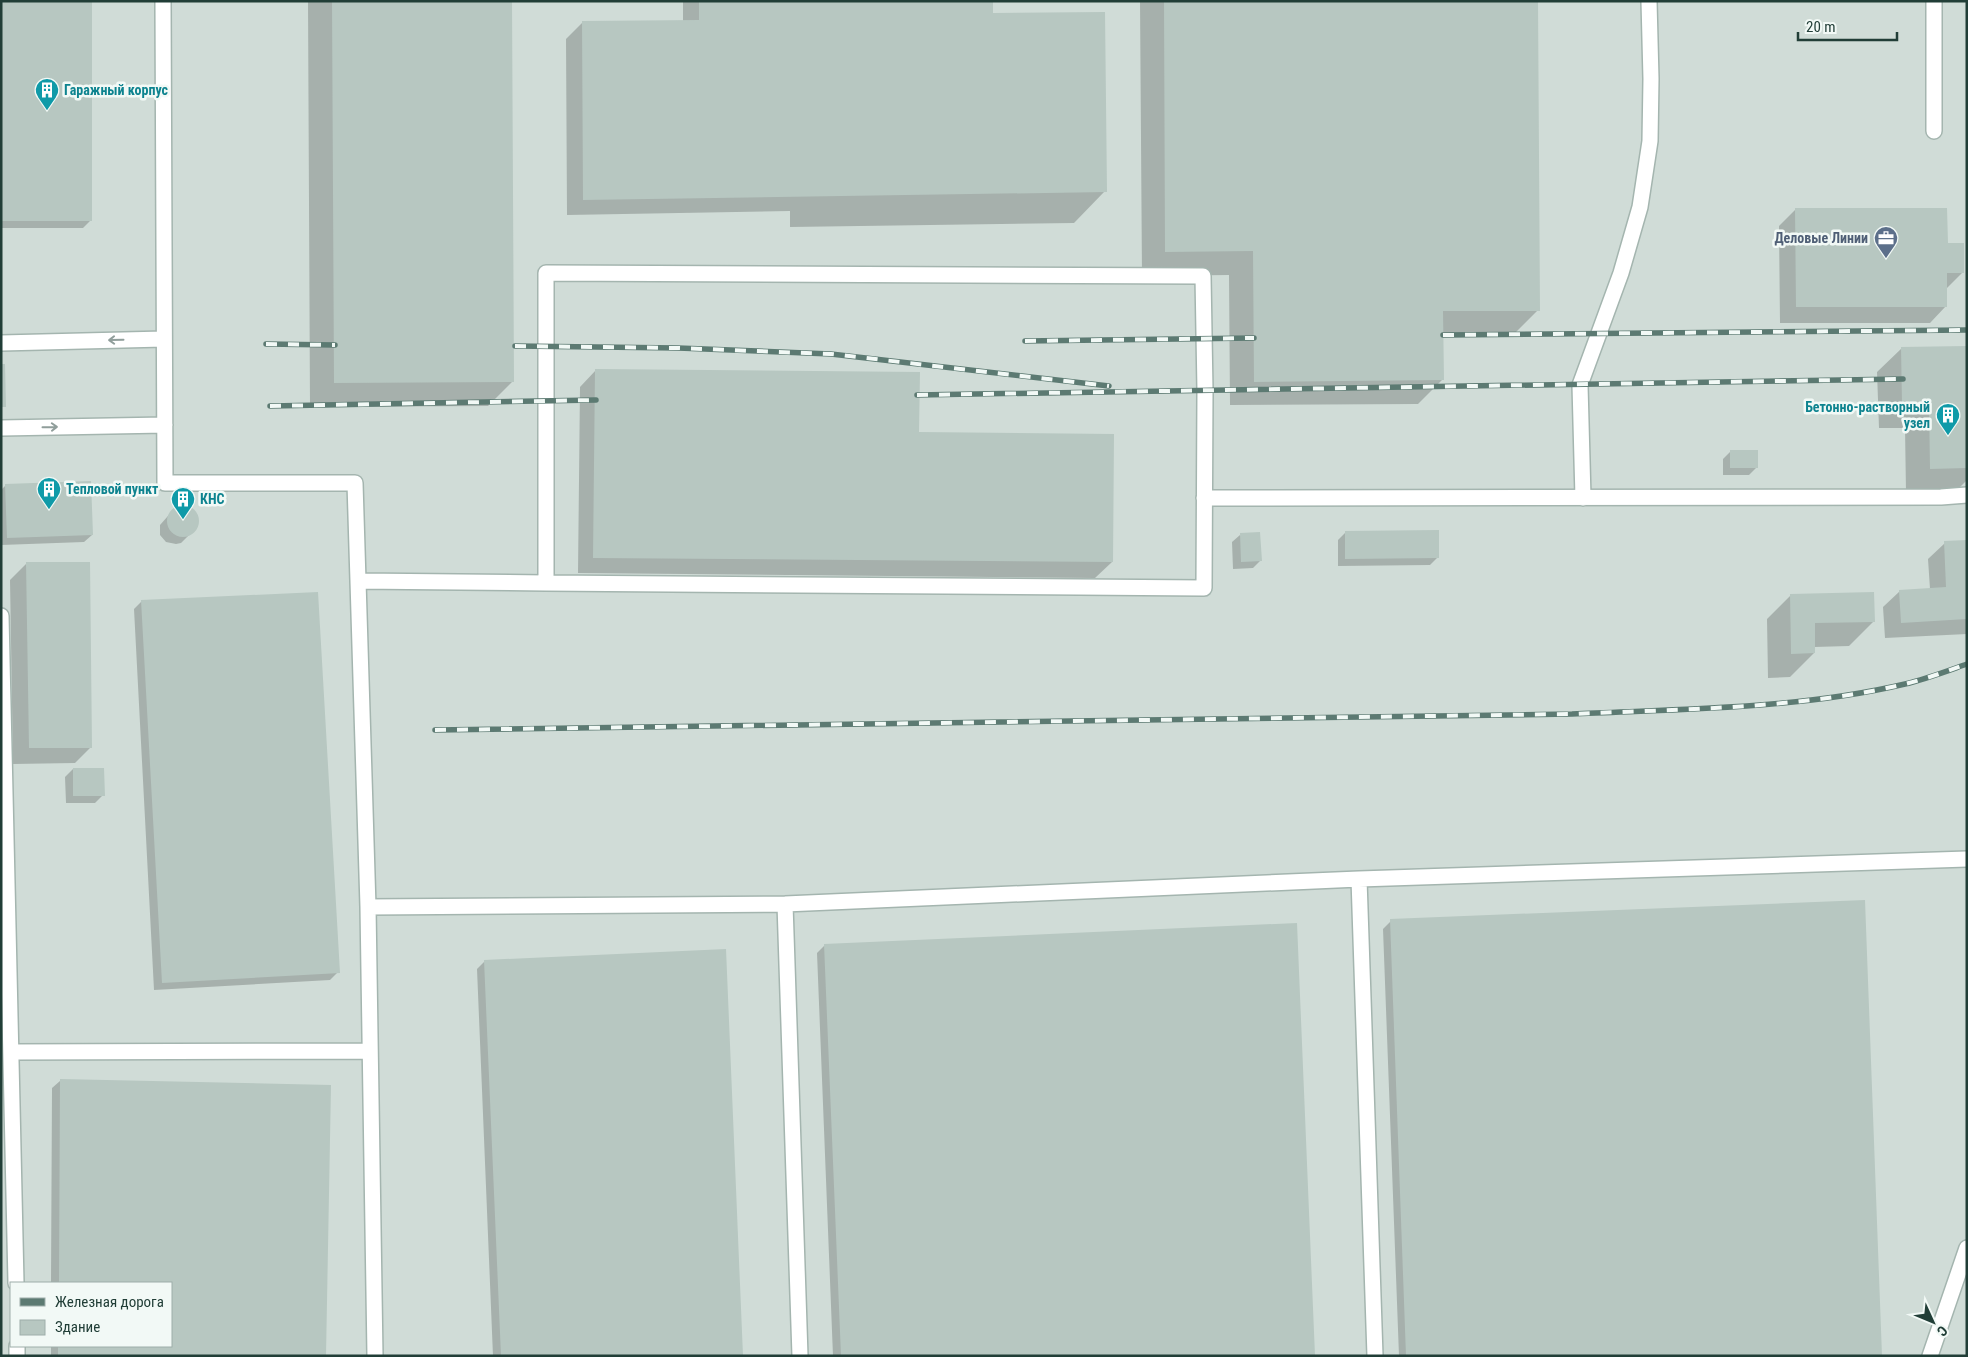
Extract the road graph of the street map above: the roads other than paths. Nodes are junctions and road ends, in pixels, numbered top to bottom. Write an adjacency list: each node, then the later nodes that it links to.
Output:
1 (163, 1): 5 (lane)
2 (1649, 1): 11 (lane)
3 (1934, 1): 4 (lane)
4 (1934, 131)
5 (164, 339): 6 (lane, one-way to 6); 7 (lane)
6 (1, 343)
7 (165, 425): 8 (lane, one-way to 7); 12 (lane)
8 (1, 428)
9 (1967, 495): 11 (lane)
10 (1204, 498): 11 (lane); 13 (lane); 13 (lane)
11 (1583, 498)
12 (358, 581): 13 (lane); 18 (lane)
13 (546, 583)
14 (1, 616): 19 (lane)
15 (1967, 859): 16 (lane)
16 (1359, 879): 17 (lane); 25 (lane)
17 (785, 904): 18 (lane); 24 (lane)
18 (368, 908): 20 (lane)
19 (11, 1052): 20 (lane); 22 (lane)
20 (370, 1052): 23 (lane)
21 (1967, 1248): 26 (lane)
22 (16, 1282)
23 (375, 1356)
24 (800, 1356)
25 (1375, 1356)
26 (1930, 1356)

